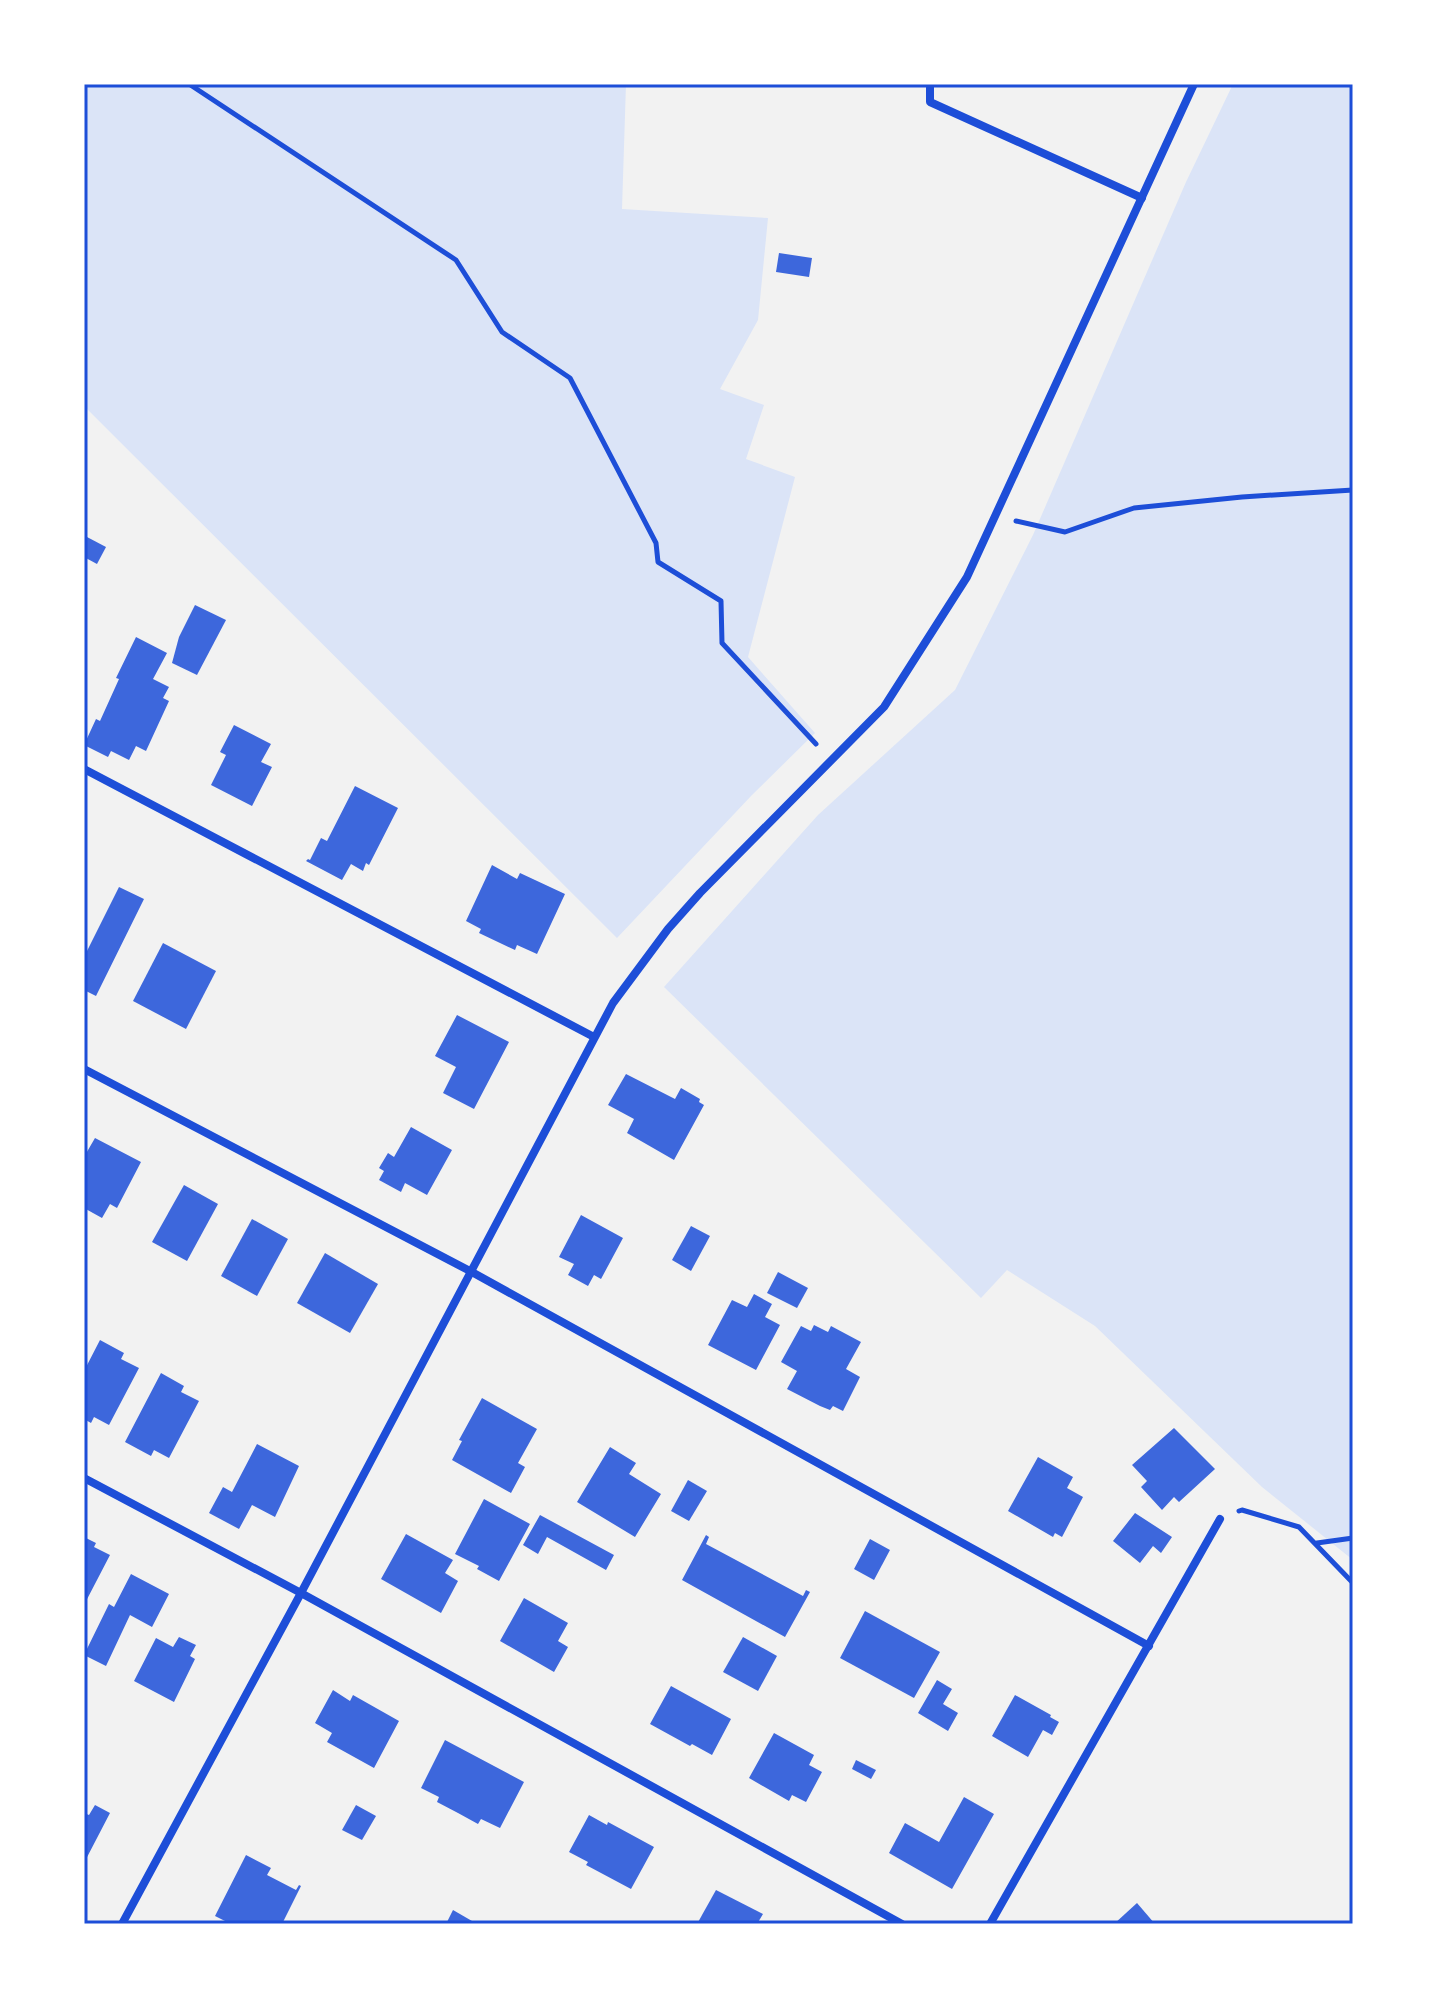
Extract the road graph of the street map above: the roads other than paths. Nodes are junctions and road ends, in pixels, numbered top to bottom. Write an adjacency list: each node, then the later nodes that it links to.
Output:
1 (930, 84): 3 (street)
2 (1194, 84): 3 (street)
3 (1142, 198): 5 (street)
4 (84, 769): 5 (street)
5 (594, 1037): 7 (street)
6 (84, 1069): 7 (street)
7 (470, 1271): 10 (street); 11 (street)
8 (84, 1478): 10 (street)
9 (1220, 1519): 11 (street)
10 (301, 1593): 12 (street); 13 (street)
11 (1149, 1646): 14 (street)
12 (122, 1924)
13 (902, 1924)
14 (990, 1924)

